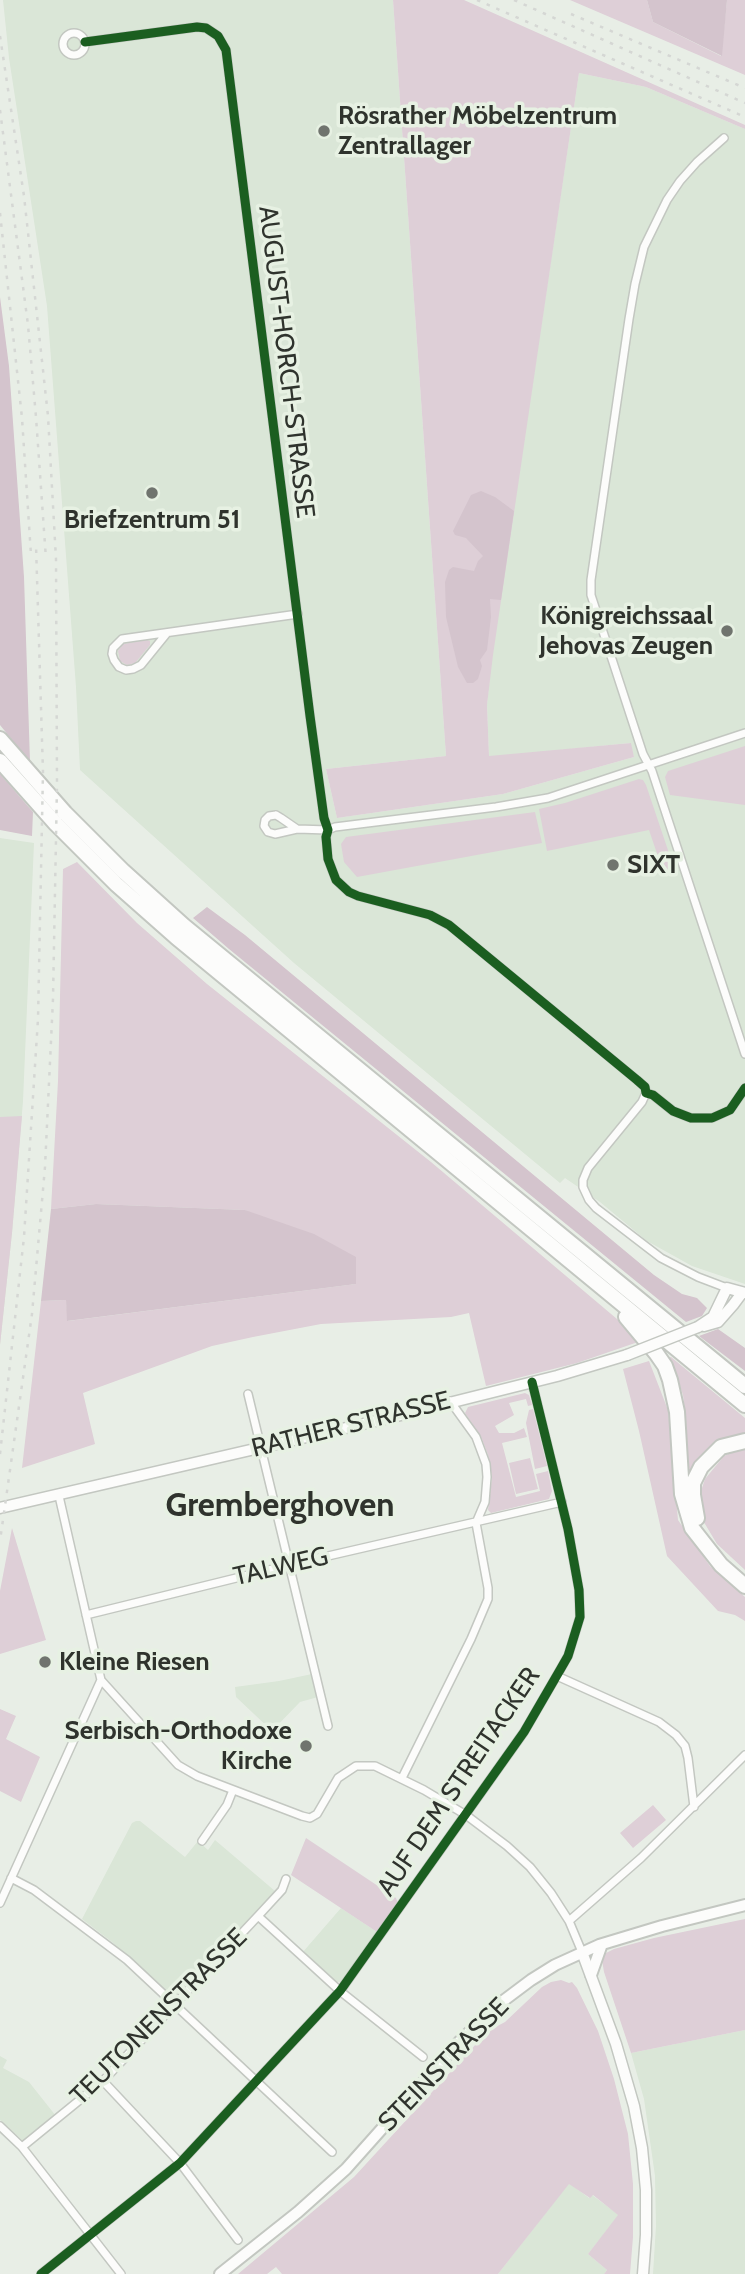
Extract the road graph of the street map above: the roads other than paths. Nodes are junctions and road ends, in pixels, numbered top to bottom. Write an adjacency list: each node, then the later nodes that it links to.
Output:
1 (85, 42): 3 (street, AUGUST-HORCH-STRASSE)
2 (724, 138): 8 (street)
3 (298, 614): 4 (street); 10 (street, AUGUST-HORCH-STRASSE)
4 (167, 633): 4 (street)
5 (745, 733): 8 (street)
6 (0, 739): 19 (highway)
7 (0, 761): 14 (highway)
8 (650, 764): 10 (street); 11 (street)
9 (297, 830): 10 (street)
10 (328, 830): 13 (street, AUGUST-HORCH-STRASSE)
11 (745, 1054)
12 (745, 1088): 13 (street, AUGUST-HORCH-STRASSE)
13 (646, 1093): 15 (street)
14 (581, 1269): 22 (highway); 31 (highway)
15 (727, 1289): 16 (street); 17 (street)
16 (743, 1293): 17 (street)
17 (710, 1323): 18 (street, RATHER STRASSE, bridge)
18 (532, 1382): 21 (street, RATHER STRASSE); 26 (street, AUF DEM STREITACKER)
19 (745, 1386)
20 (248, 1395): 24 (street)
21 (450, 1401): 24 (street, RATHER STRASSE); 28 (street)
22 (745, 1405)
23 (745, 1441): 30 (highway)
24 (261, 1448): 25 (street, RATHER STRASSE); 29 (street)
25 (59, 1496): 27 (street, RATHER STRASSE); 32 (street)
26 (562, 1502): 28 (street, TALWEG); 33 (street, AUF DEM STREITACKER)
27 (0, 1508)
28 (476, 1522): 29 (street, TALWEG); 37 (street)
29 (289, 1565): 32 (street, TALWEG); 35 (street)
30 (745, 1578)
31 (745, 1586)
32 (86, 1615): 34 (street)
33 (557, 1676): 39 (street); 40 (street, AUF DEM STREITACKER)
34 (101, 1680): 38 (street); 42 (street)
35 (328, 1726)
36 (745, 1755): 39 (street)
37 (402, 1778): 38 (street); 40 (street)
38 (233, 1790): 41 (street)
39 (694, 1807): 47 (street)
40 (466, 1815): 47 (street); 51 (street, AUF DEM STREITACKER)
41 (202, 1841)
42 (11, 1878): 44 (street); 52 (street)
43 (286, 1879): 46 (street, TEUTONENSTRASSE)
44 (0, 1903)
45 (745, 1905): 48 (main road, STEINSTRASSE)
46 (258, 1916): 51 (street); 52 (street, TEUTONENSTRASSE)
47 (569, 1921): 49 (street)
48 (602, 1944): 49 (main road, STEINSTRASSE); 50 (main road)
49 (582, 1952): 50 (street); 64 (main road, STEINSTRASSE)
50 (591, 1975): 65 (street)
51 (340, 1991): 53 (street); 55 (street, AUF DEM STREITACKER)
52 (175, 2006): 54 (street, TEUTONENSTRASSE); 55 (street)
53 (423, 2057)
54 (103, 2081): 57 (street, TEUTONENSTRASSE); 59 (street)
55 (257, 2081): 58 (street); 59 (street, AUF DEM STREITACKER)
56 (0, 2126): 57 (street)
57 (22, 2147): 60 (street)
58 (332, 2152)
59 (180, 2163): 60 (street, AUF DEM STREITACKER); 61 (street)
60 (90, 2235): 62 (street, AUF DEM STREITACKER); 63 (street)
61 (238, 2240)
62 (41, 2274)
63 (121, 2274)
64 (220, 2274)
65 (643, 2274)

